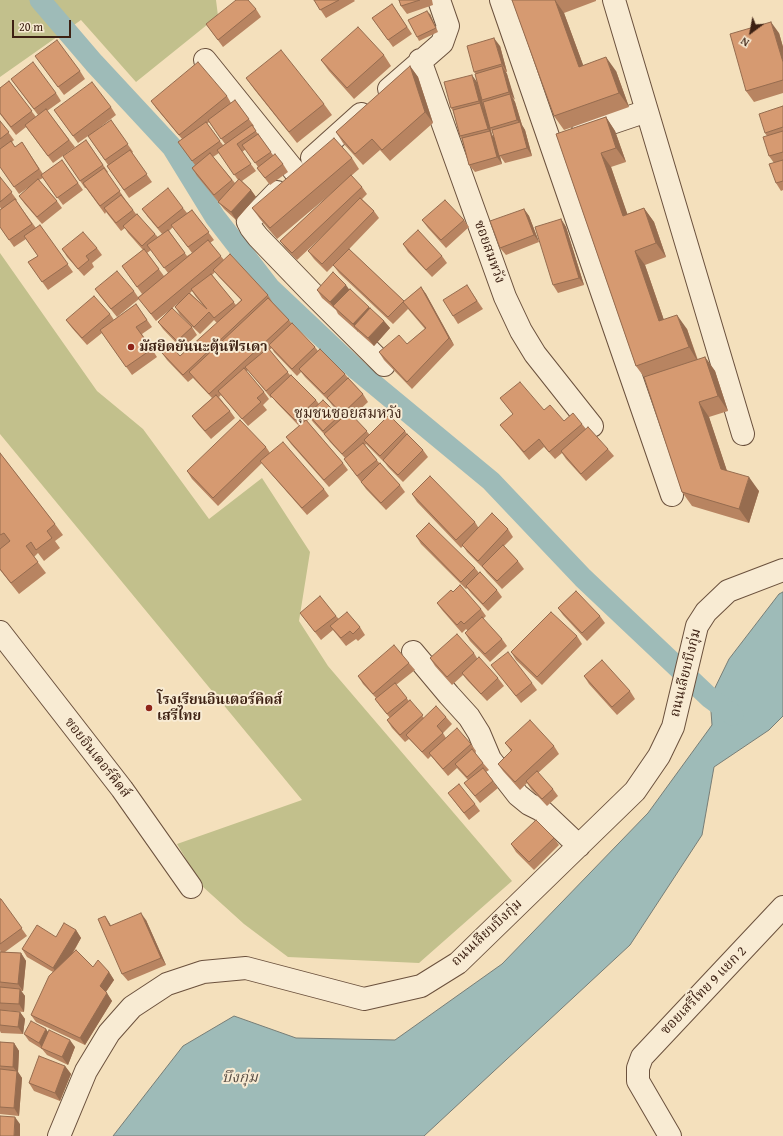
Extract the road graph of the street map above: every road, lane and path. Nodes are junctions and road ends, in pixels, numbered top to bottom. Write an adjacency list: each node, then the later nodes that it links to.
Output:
1 (439, 0): 5 (street)
2 (501, 0): 7 (street)
3 (614, 0): 6 (street)
4 (205, 60): 8 (street)
5 (420, 60): 8 (street); 14 (street, ซอยสมหวัง)
6 (647, 110): 7 (street); 10 (street)
7 (550, 143): 13 (street)
8 (296, 173): 9 (street)
9 (384, 365)
10 (723, 366): 11 (street); 15 (street)
11 (702, 373)
12 (658, 386): 13 (street)
13 (636, 393): 16 (street)
14 (592, 426)
15 (743, 434)
16 (672, 495)
17 (783, 570): 20 (street, ถนนเลียบบึงกุ่ม)
18 (0, 632): 21 (street, ซอยอินเตอร์คิดส์)
19 (413, 652): 20 (street)
20 (578, 846): 23 (street, ถนนเลียบบึงกุ่ม)
21 (190, 887)
22 (783, 907): 24 (street, ซอยเสรีไทย 9 แยก 2)
23 (59, 1136)
24 (670, 1136)

